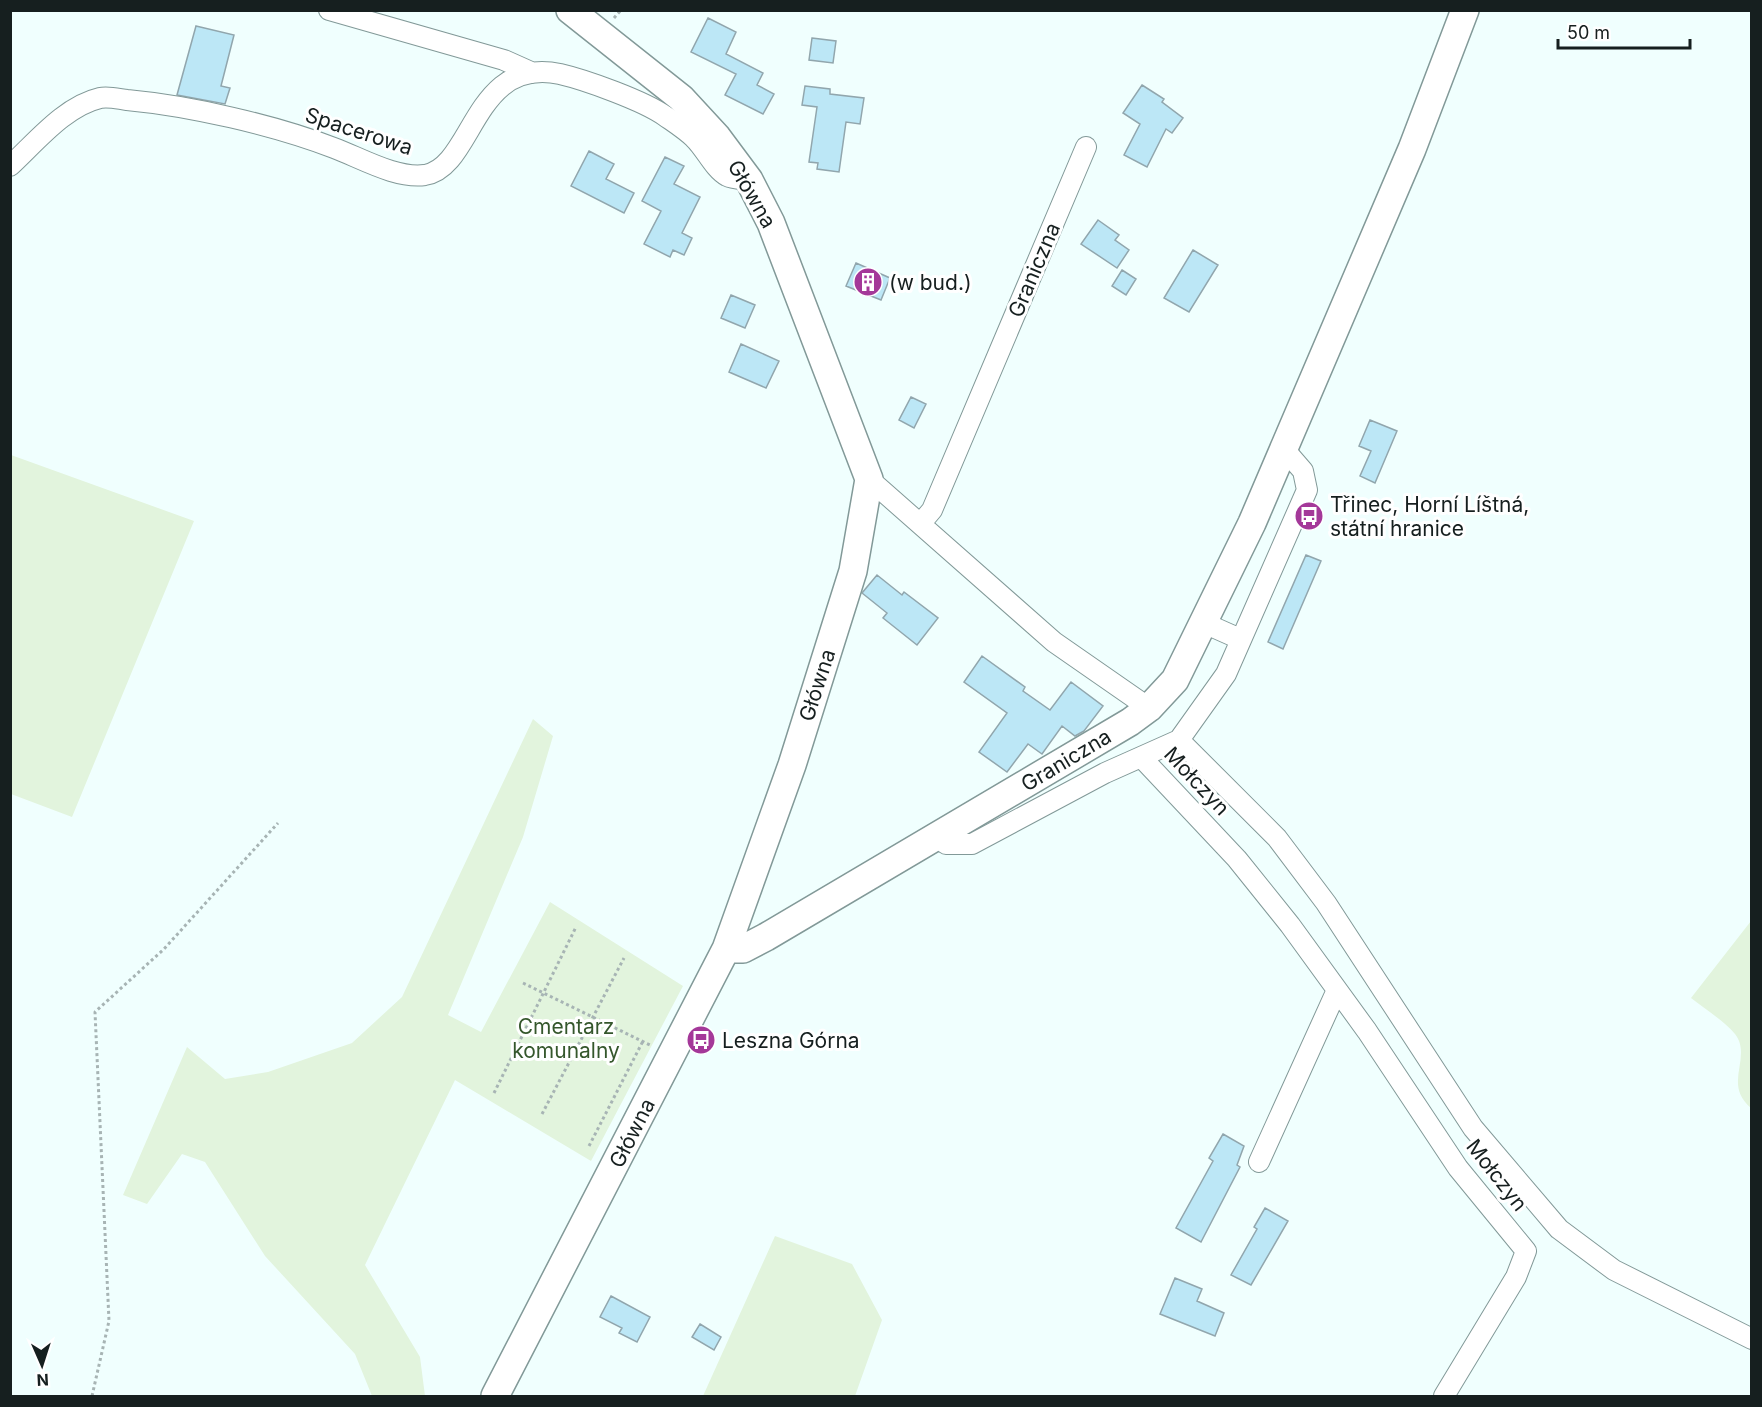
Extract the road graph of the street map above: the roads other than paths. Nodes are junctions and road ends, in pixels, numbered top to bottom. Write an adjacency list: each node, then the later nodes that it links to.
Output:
1 (329, 10): 4 (street)
2 (570, 10): 7 (street, Główna)
3 (1465, 10): 8 (street, Graniczna)
4 (534, 73): 6 (street, Spacerowa); 7 (street, Spacerowa)
5 (1086, 147): 10 (street, Graniczna)
6 (10, 166)
7 (749, 180): 9 (street, Główna)
8 (1284, 449): 11 (street, Graniczna); 12 (street)
9 (869, 479): 10 (street); 17 (street, Główna)
10 (921, 523): 13 (street)
11 (1204, 623): 12 (street); 13 (street, Graniczna)
12 (1240, 639): 14 (street)
13 (1149, 708): 16 (street, Graniczna)
14 (1179, 740): 15 (street); 20 (street)
15 (1141, 758): 16 (street, Mołczyn); 18 (street, Mołczyn)
16 (936, 836): 17 (street, Graniczna)
17 (726, 949): 21 (street, Główna)
18 (1337, 990): 19 (street); 22 (street, Mołczyn)
19 (1259, 1162)
20 (1752, 1338)
21 (495, 1396)
22 (1444, 1396)

